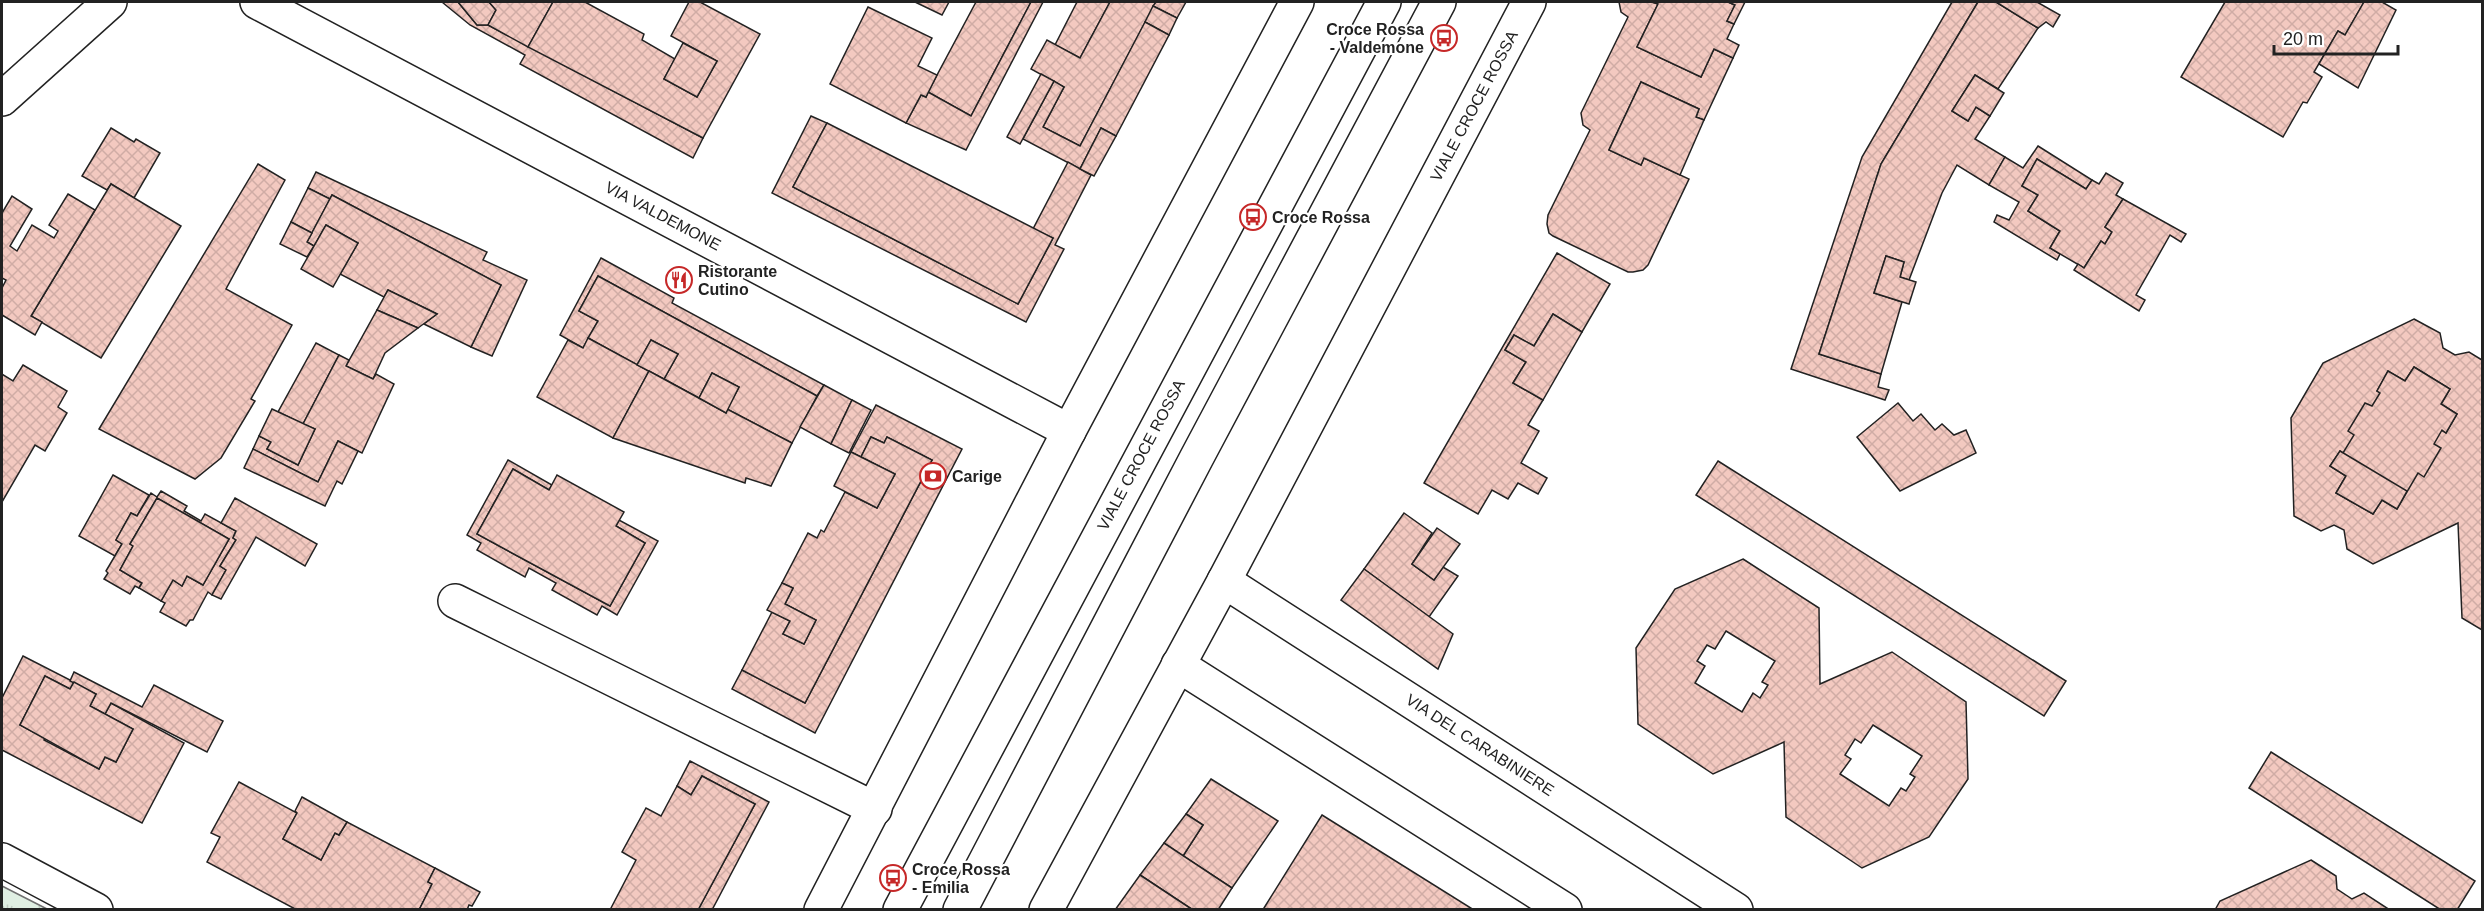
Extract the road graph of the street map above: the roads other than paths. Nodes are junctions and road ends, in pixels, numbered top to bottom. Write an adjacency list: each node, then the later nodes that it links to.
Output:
1 (111, 2): 7 (street)
2 (257, 2): 8 (street, VIA VALDEMONE)
3 (1297, 2): 8 (street)
4 (1384, 2): 16 (street, VIALE CROCE ROSSA)
5 (1439, 2): 17 (street)
6 (1529, 2): 9 (street, VIALE CROCE ROSSA)
7 (2, 99)
8 (1069, 431): 12 (street)
9 (1224, 581): 11 (street, VIALE CROCE ROSSA); 20 (street, VIA DEL CARABINIERE)
10 (454, 601): 12 (street)
11 (1178, 665): 18 (street, VIALE CROCE ROSSA); 19 (street)
12 (875, 809): 15 (street)
13 (2, 860): 14 (street)
14 (96, 909)
15 (821, 909)
16 (900, 909)
17 (960, 909)
18 (1046, 909)
19 (1565, 909)
20 (1736, 909)

